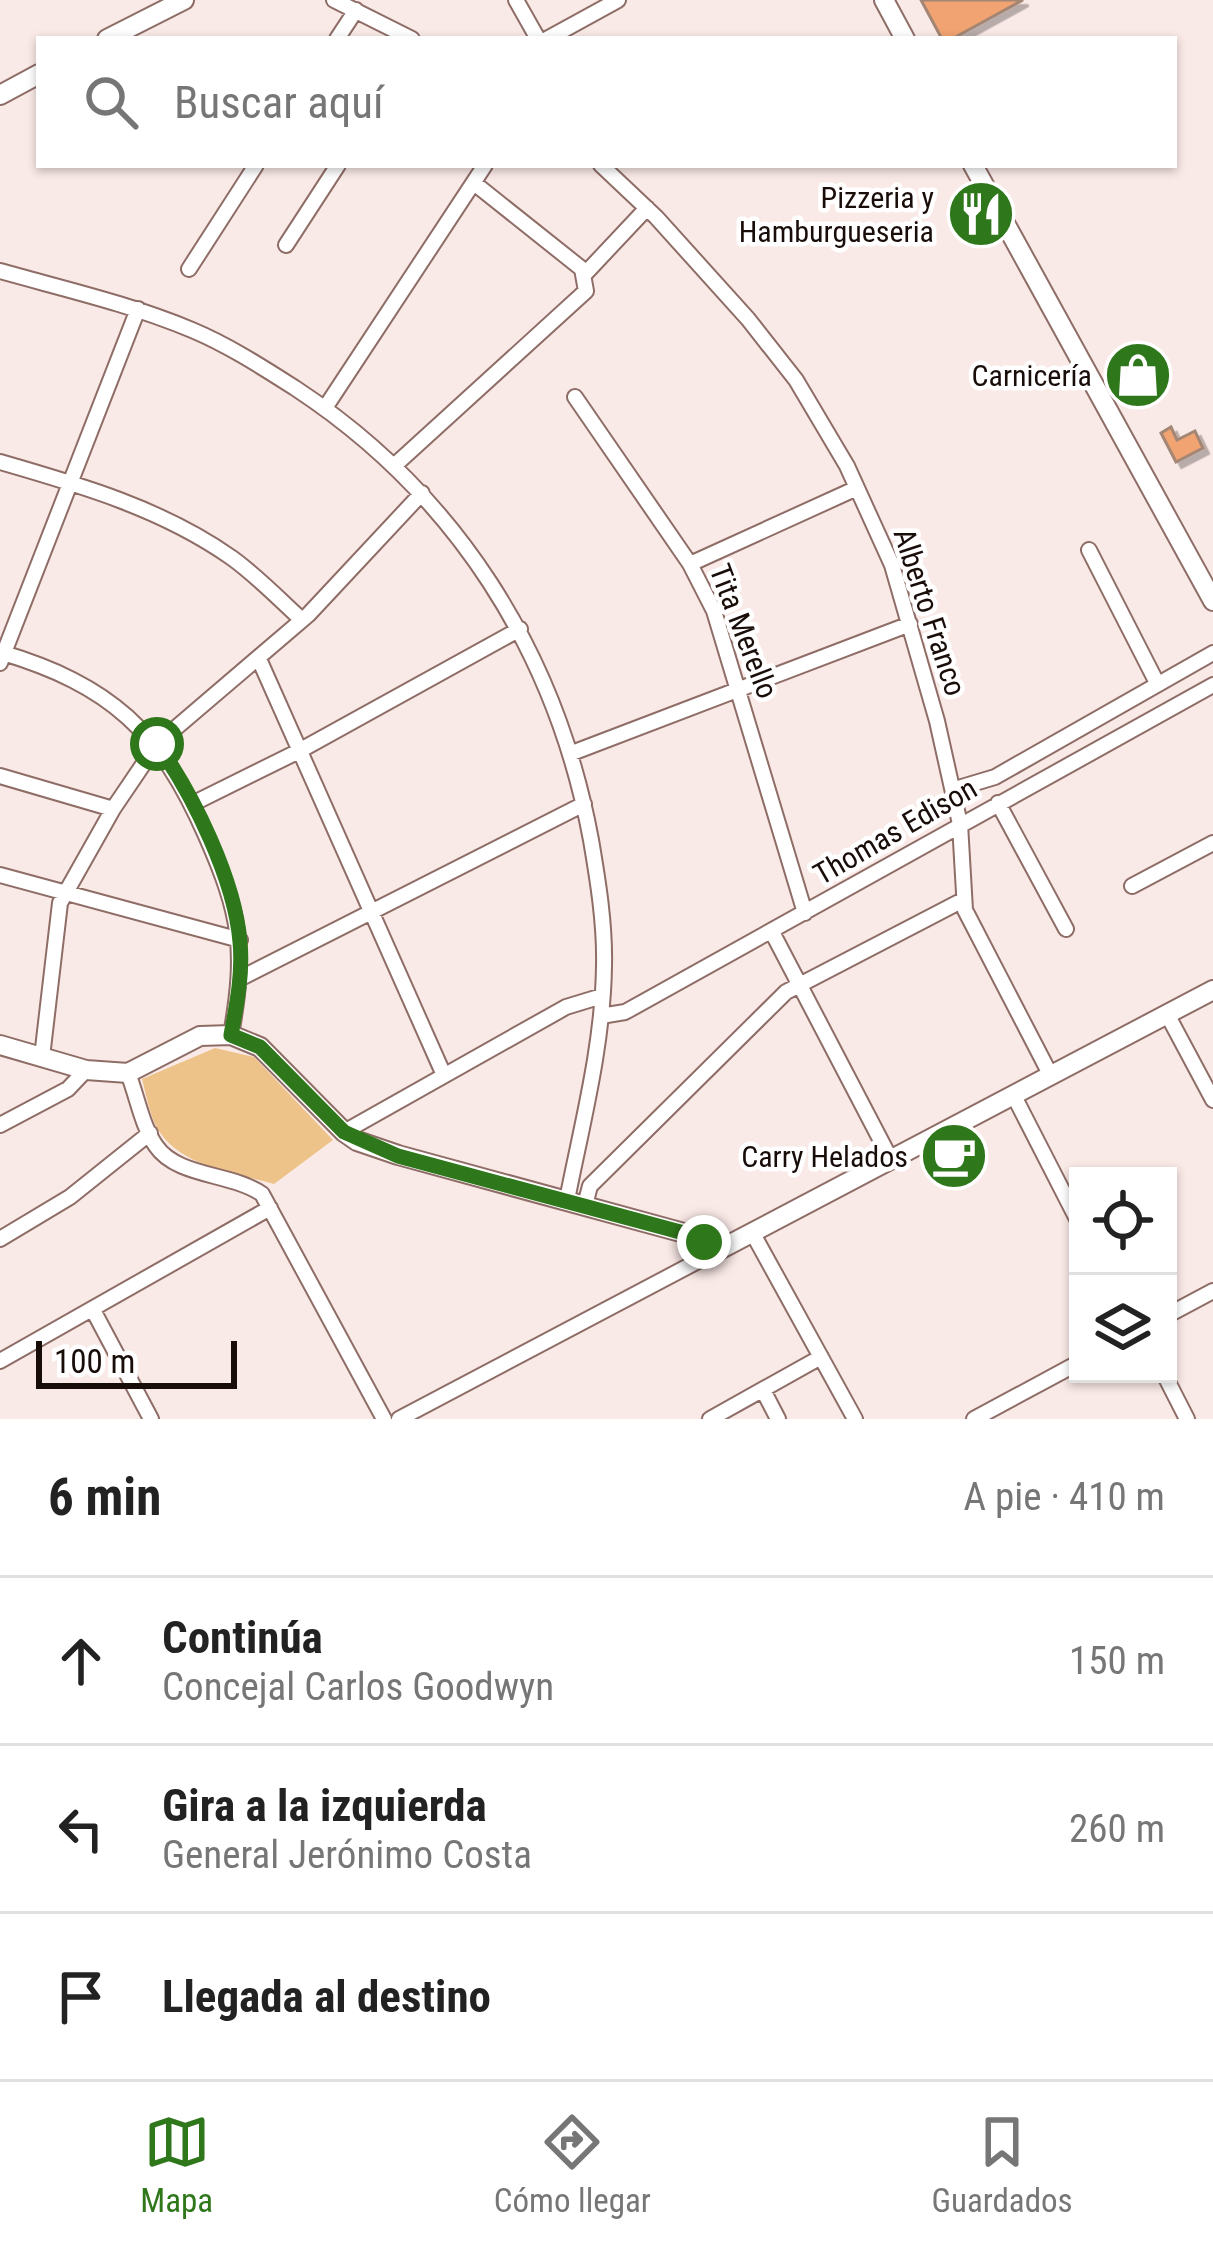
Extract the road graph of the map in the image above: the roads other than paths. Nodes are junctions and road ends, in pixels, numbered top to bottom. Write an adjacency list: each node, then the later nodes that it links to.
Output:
1 (184, 0): 7 (street)
2 (334, 0): 6 (street)
3 (516, 0): 10 (street)
4 (618, 0): 11 (street)
5 (884, 0): 12 (street)
6 (356, 10): 8 (street); 9 (street)
7 (113, 36)
8 (339, 36)
9 (406, 36)
10 (536, 36)
11 (552, 36)
12 (903, 36)
13 (36, 76): 14 (street)
14 (0, 95)
15 (254, 168): 23 (street)
16 (336, 168): 22 (street)
17 (483, 168): 20 (street)
18 (604, 168): 21 (street, Alberto Franco)
19 (975, 168): 36 (street)
20 (474, 183): 25 (street); 28 (street)
21 (647, 208): 25 (street); 32 (street, Alberto Franco)
22 (286, 245)
23 (189, 268)
24 (0, 271): 26 (street)
25 (584, 275): 30 (street)
26 (138, 309): 28 (street); 31 (street)
27 (574, 397): 35 (street, Tita Merello)
28 (325, 408): 30 (street)
29 (0, 462): 31 (street)
30 (394, 465): 33 (street)
31 (71, 482): 37 (street); 41 (street)
32 (857, 488): 35 (street); 38 (street, Alberto Franco)
33 (422, 493): 37 (street); 39 (street)
34 (1089, 550): 43 (street)
35 (690, 563): 45 (street, Tita Merello)
36 (1213, 602)
37 (302, 620): 42 (street)
38 (910, 624): 45 (street); 50 (street, Alberto Franco)
39 (520, 629): 47 (street); 48 (street)
40 (1213, 653): 43 (street, Thomas Edison)
41 (1, 656): 46 (street)
42 (259, 659): 46 (street); 47 (street)
43 (1157, 682): 50 (street, Thomas Edison)
44 (1213, 685): 51 (street, Thomas Edison)
45 (740, 688): 48 (street); 62 (street, Tita Merello)
46 (157, 744): 52 (street); 54 (street)
47 (299, 751): 52 (street); 61 (street)
48 (572, 753): 53 (street)
49 (0, 776): 54 (street)
50 (955, 789): 55 (street, Alberto Franco)
51 (998, 803): 55 (street, Thomas Edison); 63 (street)
52 (192, 804): 65 (street)
53 (584, 804): 61 (street); 69 (street)
54 (113, 809): 59 (street)
55 (960, 824): 60 (street, Alberto Franco); 62 (street, Thomas Edison)
56 (1213, 843): 58 (street)
57 (0, 875): 59 (street)
58 (1132, 886)
59 (64, 892): 65 (street); 74 (street)
60 (963, 899): 67 (street); 78 (street, Alberto Franco)
61 (372, 913): 66 (street); 77 (street)
62 (806, 913): 64 (street, Thomas Edison)
63 (1066, 929)
64 (772, 932): 67 (street); 71 (street, Thomas Edison)
65 (240, 940): 66 (street)
66 (241, 978): 72 (street)
67 (796, 984): 84 (street); 85 (street)
68 (1213, 990): 70 (street)
69 (602, 996): 71 (street); 77 (street)
70 (1167, 1014): 78 (street); 80 (street)
71 (601, 1016): 85 (street)
72 (231, 1035): 76 (street); 82 (street)
73 (0, 1045): 74 (street)
74 (42, 1057): 75 (street)
75 (86, 1070): 76 (street); 81 (street)
76 (128, 1073): 83 (street)
77 (443, 1073): 82 (street)
78 (1050, 1075): 79 (street)
79 (1014, 1096): 84 (street); 86 (street)
80 (1213, 1100)
81 (0, 1124)
82 (344, 1132): 85 (street)
83 (150, 1133): 87 (street); 89 (street)
84 (890, 1159): 88 (street)
85 (576, 1203): 90 (street)
86 (1069, 1203)
87 (271, 1208): 92 (street); 100 (street)
88 (752, 1232): 90 (street); 94 (street)
89 (0, 1240)
90 (719, 1250): 101 (street)
91 (1213, 1292): 93 (street)
92 (93, 1310): 95 (street); 99 (street)
93 (1177, 1310)
94 (821, 1358): 98 (street); 104 (street)
95 (0, 1360)
96 (1069, 1368): 105 (street)
97 (1169, 1383): 106 (street)
98 (763, 1390): 102 (street); 103 (street)
99 (151, 1419)
100 (384, 1419)
101 (399, 1419)
102 (710, 1419)
103 (778, 1419)
104 (855, 1419)
105 (974, 1419)
106 (1187, 1419)

